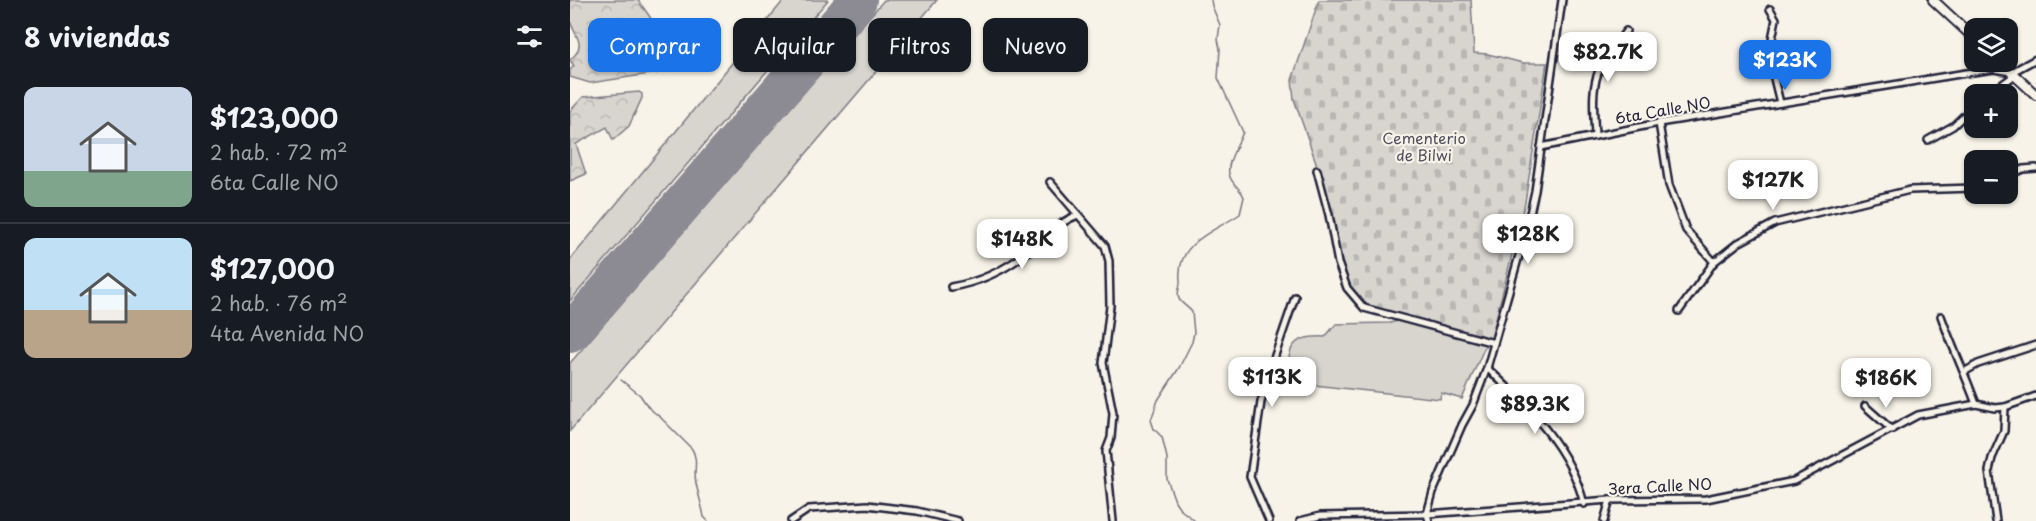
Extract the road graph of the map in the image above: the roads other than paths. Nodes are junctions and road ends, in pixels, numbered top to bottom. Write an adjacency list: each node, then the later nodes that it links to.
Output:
1 (1562, 0): 16 (street)
2 (1934, 0): 4 (street)
3 (1770, 9): 11 (street)
4 (1964, 28)
5 (1626, 31): 14 (street)
6 (2036, 59): 8 (street)
7 (2012, 72): 8 (street)
8 (2014, 74): 9 (street); 10 (street); 11 (street, 6ta Calle NO)
9 (2002, 84)
10 (2036, 95)
11 (1780, 104): 13 (street, 6ta Calle NO)
12 (1964, 116): 15 (street)
13 (1659, 123): 14 (street, 6ta Calle NO); 23 (street)
14 (1596, 136): 16 (street, 6ta Calle NO)
15 (1928, 140)
16 (1541, 147): 28 (street)
17 (2036, 168): 19 (street)
18 (1317, 170): 28 (street)
19 (2018, 171)
20 (1050, 182): 22 (street)
21 (1964, 188): 23 (street)
22 (1078, 215): 24 (street); 42 (street)
23 (1714, 262): 26 (street)
24 (951, 287)
25 (1295, 297): 43 (street)
26 (1678, 311)
27 (1941, 316): 31 (street)
28 (1494, 343): 30 (street)
29 (2036, 345): 31 (street)
30 (1487, 368): 38 (street); 39 (street)
31 (1964, 372): 33 (street)
32 (2036, 396): 35 (street, 3era Calle NO)
33 (1976, 404): 35 (street, 3era Calle NO); 36 (street, 3era Calle NO)
34 (1865, 406): 36 (street)
35 (2005, 407): 47 (street)
36 (1892, 429): 37 (street, 3era Calle NO)
37 (1610, 500): 38 (street, 3era Calle NO); 46 (street)
38 (1584, 504): 39 (street, 3era Calle NO)
39 (1427, 514): 44 (street, 3era Calle NO); 45 (street)
40 (791, 521): 41 (street)
41 (958, 521)
42 (1113, 521)
43 (1269, 521)
44 (1300, 521)
45 (1429, 521)
46 (1604, 521)
47 (1996, 521)

